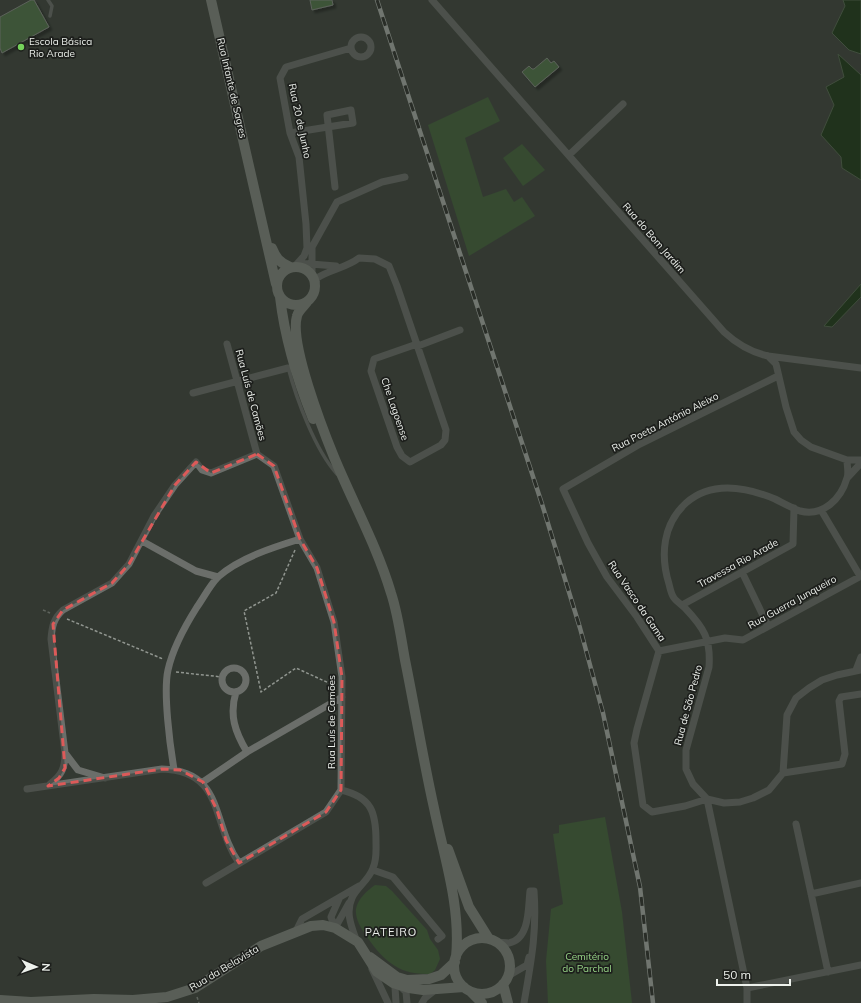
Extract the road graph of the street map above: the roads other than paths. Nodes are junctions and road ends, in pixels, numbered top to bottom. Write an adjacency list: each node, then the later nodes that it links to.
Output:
1 (48, 0): 5 (lane)
2 (211, 0): 6 (main road, Rua Infante de Sagres)
3 (215, 0): 6 (street)
4 (432, 0): 10 (street, Rua do Bom Jardim)
5 (50, 16)
6 (216, 19): 11 (main road, Rua Infante de Sagres)
7 (350, 48): 9 (street, Rua 20 de Junho)
8 (623, 104): 10 (street)
9 (290, 133): 13 (street); 14 (street, Rua 20 de Junho)
10 (569, 156): 29 (street, Rua do Bom Jardim)
11 (252, 175): 19 (main road); 21 (main road)
12 (405, 177): 15 (street)
13 (335, 187)
14 (306, 224): 15 (street); 16 (street, Rua 20 de Junho)
15 (319, 232): 16 (street); 18 (street)
16 (307, 248): 19 (street)
17 (359, 258): 18 (street); 22 (street); 27 (street, Che Lagoense)
18 (313, 264): 19 (street); 20 (street)
19 (294, 266): 20 (main road); 21 (main road)
20 (312, 275): 22 (main road)
21 (276, 284): 23 (main road)
22 (315, 288): 24 (main road)
23 (280, 297): 24 (main road); 28 (main road)
24 (307, 302): 40 (main road)
25 (460, 330): 27 (street, Che Lagoense)
26 (227, 344): 33 (street, Rua Luís de Camões)
27 (417, 345): 27 (street, Che Lagoense)
28 (289, 348): 30 (lane); 40 (main road)
29 (768, 356): 31 (street, Rua do Bom Jardim); 32 (street)
30 (288, 368): 33 (street); 40 (lane)
31 (861, 368)
32 (778, 376): 36 (street); 41 (street, Rua Poeta António Aleixo)
33 (236, 382): 34 (street); 35 (street, Rua Luís de Camões)
34 (193, 393)
35 (257, 454): 44 (street, Rua Luís de Camões); 45 (street)
36 (847, 460): 37 (street); 39 (street)
37 (861, 460)
38 (861, 463): 39 (street)
39 (848, 477): 43 (street)
40 (344, 482): 68 (main road)
41 (563, 489): 52 (street, Rua Vasco da Gama)
42 (794, 508): 43 (street, Rua de São Pedro); 46 (street, Travessa Rio Arade); 49 (street, Rua de São Pedro)
43 (821, 510): 47 (street)
44 (300, 539): 48 (street); 57 (street, Rua Luís de Camões)
45 (142, 541): 48 (street); 59 (street)
46 (742, 572): 49 (street, Travessa Rio Arade); 50 (street)
47 (860, 576): 50 (street, Rua Guerra Junqueiro)
48 (218, 577): 60 (street)
49 (682, 605): 51 (street, Rua de São Pedro)
50 (768, 626): 51 (street, Rua Guerra Junqueiro)
51 (709, 642): 52 (street, Rua Guerra Junqueiro); 67 (street, Rua de São Pedro)
52 (659, 651): 67 (street, Rua Vasco da Gama)
53 (861, 657): 54 (street)
54 (859, 670): 61 (street)
55 (236, 692): 55 (street); 58 (street)
56 (861, 694): 61 (street)
57 (342, 696): 58 (street); 66 (street, Rua Luís de Camões)
58 (247, 752): 63 (street)
59 (65, 753): 62 (street); 64 (street)
60 (174, 769): 62 (street); 63 (street)
61 (783, 773): 67 (street)
62 (105, 778): 64 (street)
63 (203, 782): 70 (street)
64 (48, 786): 65 (street)
65 (27, 788)
66 (341, 790): 70 (street); 71 (street)
67 (707, 799): 90 (street)
68 (433, 807): 81 (main road); 85 (main road)
69 (796, 824): 75 (street)
70 (239, 863): 72 (street)
71 (373, 870): 74 (street); 80 (street)
72 (206, 883)
73 (861, 883): 75 (street)
74 (363, 884): 76 (street); 77 (street)
75 (811, 894): 87 (street)
76 (339, 898): 78 (street); 79 (street)
77 (352, 898): 78 (street); 83 (street)
78 (335, 928): 79 (main road, Rua da Belavista); 83 (main road, Rua da Belavista)
79 (296, 931): 93 (main road, Rua da Belavista)
80 (438, 939)
81 (493, 941): 82 (street); 85 (main road); 88 (main road)
82 (535, 941): 88 (street); 100 (street)
83 (358, 942): 84 (main road, Rua da Belavista)
84 (364, 952): 89 (main road); 94 (street)
85 (455, 959): 89 (main road); 91 (main road)
86 (861, 965): 87 (street)
87 (828, 972): 90 (street)
88 (506, 980): 91 (main road); 99 (main road)
89 (401, 981): 92 (main road); 95 (street); 96 (street)
90 (747, 988): 101 (street)
91 (467, 989): 92 (main road); 98 (main road)
92 (435, 990): 97 (street)
93 (0, 1000)
94 (388, 1003)
95 (396, 1003)
96 (407, 1003)
97 (422, 1003)
98 (482, 1003)
99 (508, 1003)
100 (524, 1003)
101 (747, 1003)

